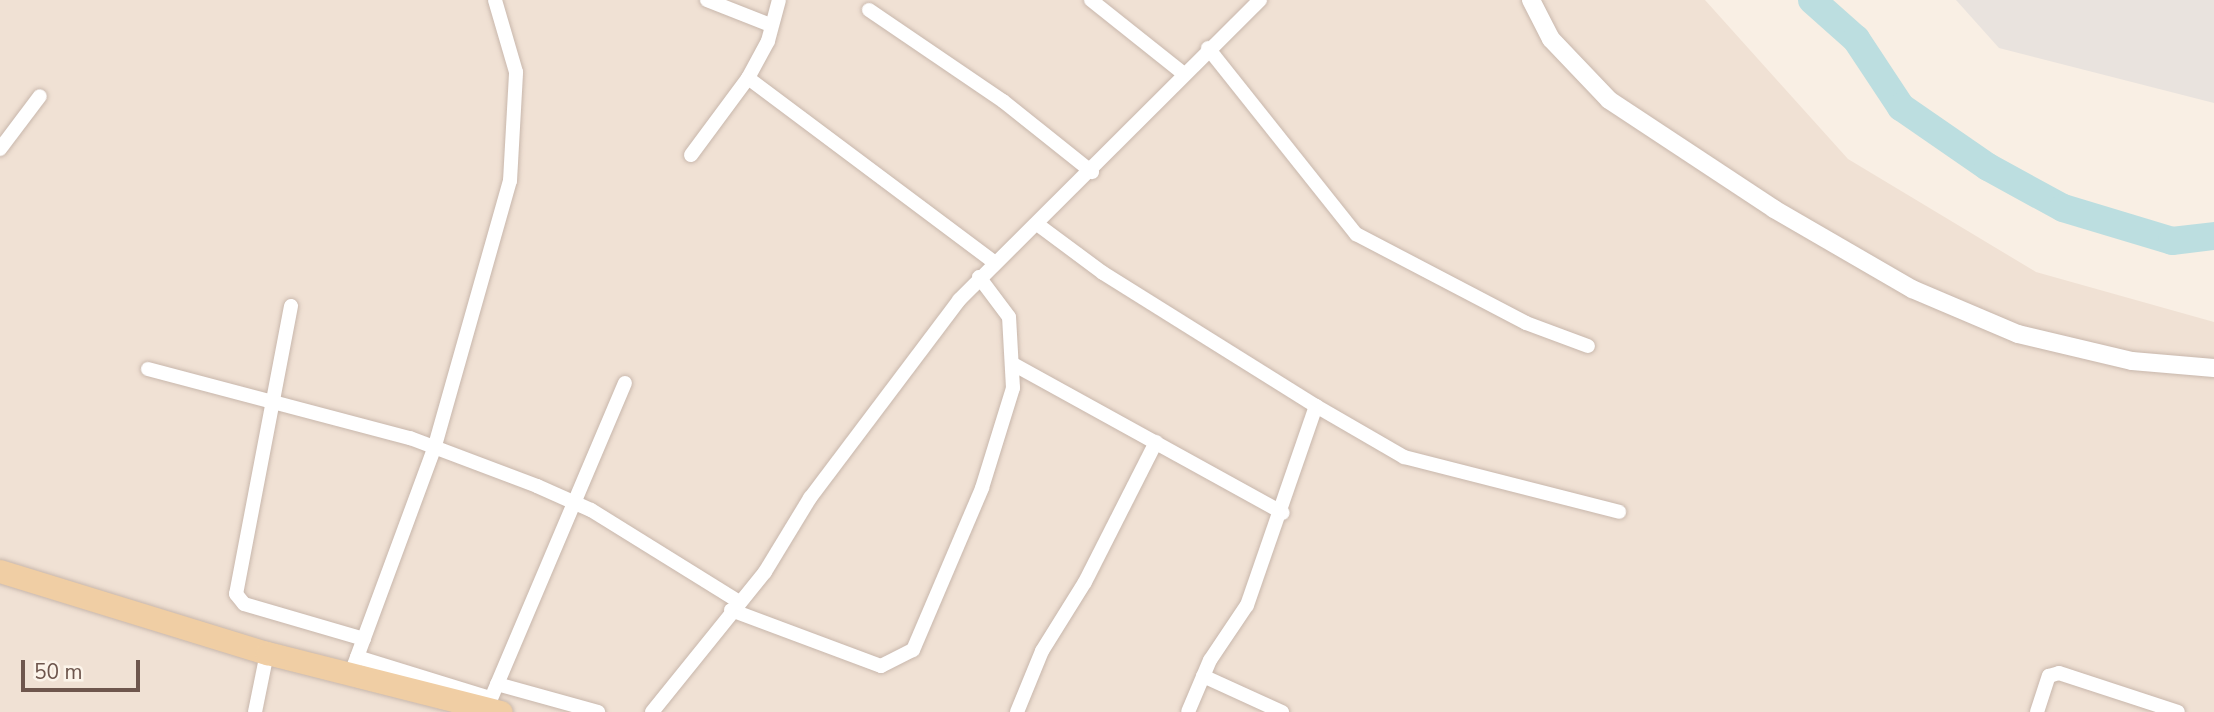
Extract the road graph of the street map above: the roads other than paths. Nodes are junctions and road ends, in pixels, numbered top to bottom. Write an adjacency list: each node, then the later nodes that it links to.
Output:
1 (707, 0): 8 (street)
2 (779, 0): 8 (street)
3 (1091, 0): 10 (street)
4 (1260, 0): 9 (street)
5 (1531, 0): 23 (street)
6 (499, 1): 28 (street)
7 (869, 10): 15 (street)
8 (771, 25): 11 (street)
9 (1208, 48): 10 (street); 20 (street)
10 (1184, 74): 15 (street)
11 (748, 78): 14 (street); 17 (street)
12 (40, 96): 13 (street)
13 (0, 149)
14 (691, 155)
15 (1092, 172): 16 (street)
16 (1037, 224): 17 (street); 26 (street)
17 (993, 261): 18 (street)
18 (979, 277): 21 (street); 33 (street)
19 (291, 306): 25 (street)
20 (1588, 346)
21 (1013, 364): 27 (street); 33 (street)
22 (148, 369): 25 (street)
23 (2214, 369)
24 (625, 383): 29 (street)
25 (270, 402): 28 (street); 34 (street)
26 (1316, 406): 30 (street); 31 (street)
27 (1156, 442): 31 (street); 42 (street)
28 (434, 447): 29 (street); 34 (street)
29 (575, 503): 33 (street); 38 (street)
30 (1619, 512)
31 (1283, 513): 37 (street)
32 (0, 571): 35 (main road)
33 (734, 605): 41 (street)
34 (365, 639): 36 (street)
35 (267, 653): 36 (main road); 39 (street)
36 (354, 666): 38 (main road)
37 (1203, 676): 43 (street); 44 (street)
38 (494, 701): 40 (street)
39 (255, 712)
40 (598, 712)
41 (652, 712)
42 (1017, 712)
43 (1188, 712)
44 (1282, 712)
45 (2037, 712): 46 (street)
46 (2178, 712)

